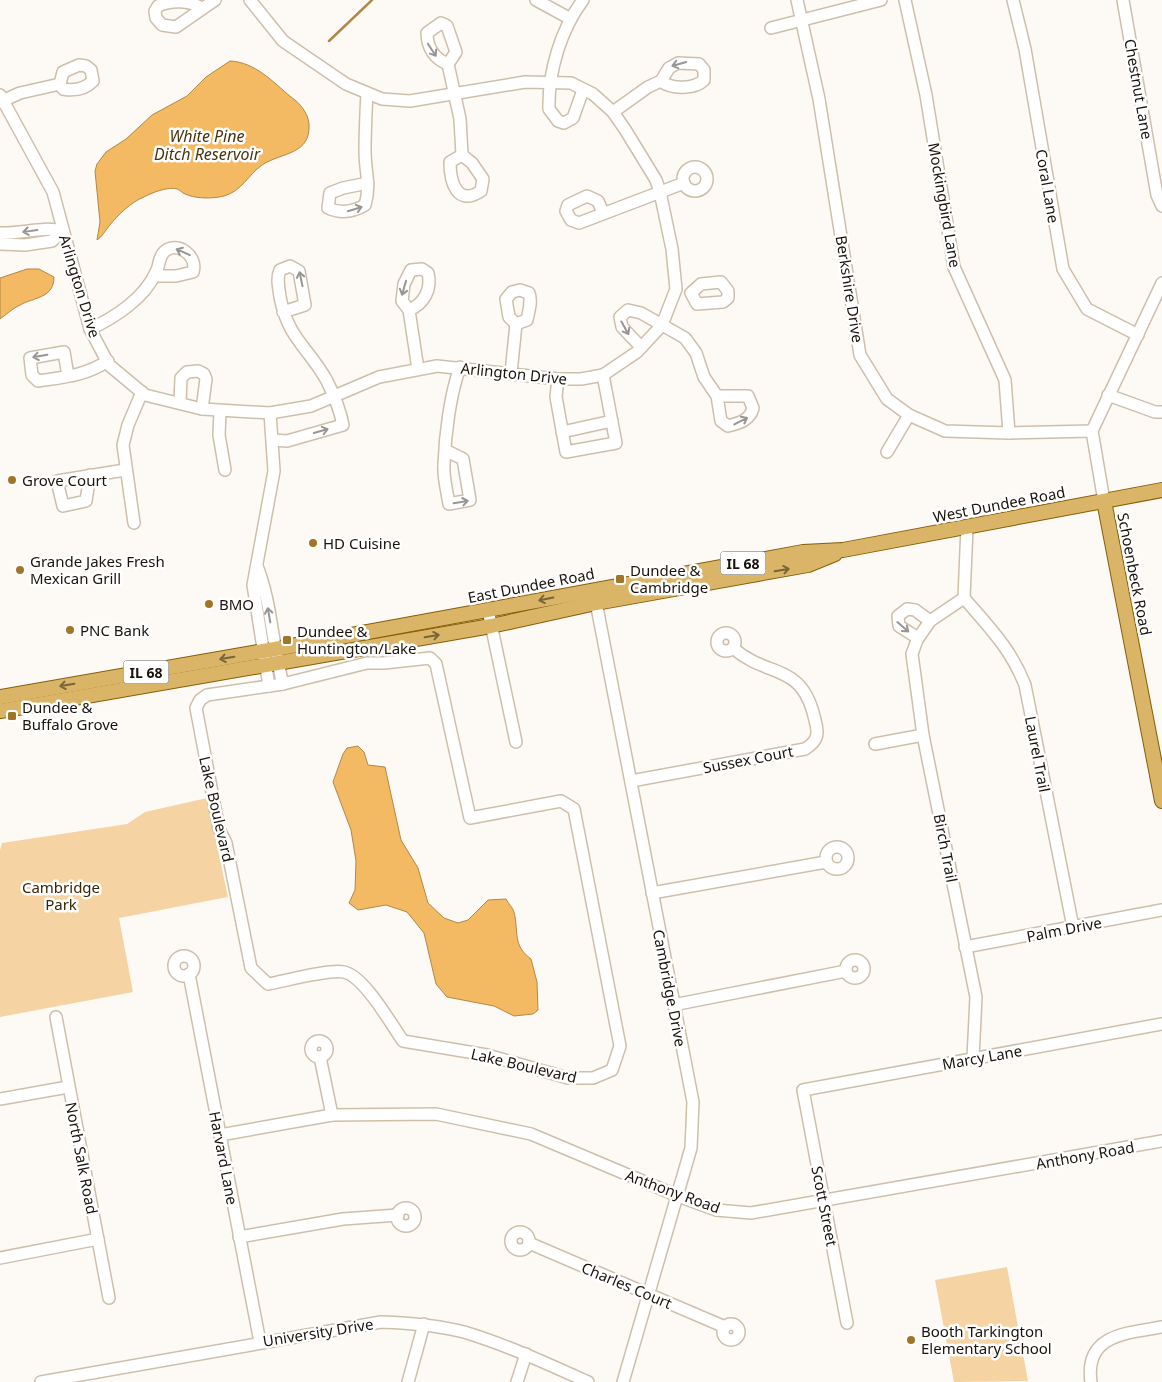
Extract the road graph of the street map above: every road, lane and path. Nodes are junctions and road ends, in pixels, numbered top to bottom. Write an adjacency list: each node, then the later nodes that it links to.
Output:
1 (215, 0): 10 (street)
2 (250, 0): 19 (street, Arlington Drive)
3 (536, 0): 11 (street)
4 (583, 0): 11 (street)
5 (797, 0): 12 (street, Berkshire Drive)
6 (881, 0): 12 (street)
7 (905, 0): 63 (street, Mockingbird Lane)
8 (1013, 0): 41 (street, Coral Lane)
9 (1123, 0): 27 (street, Chestnut Lane)
10 (201, 8)
11 (569, 18): 15 (street)
12 (803, 20): 13 (street); 59 (street, Berkshire Drive)
13 (771, 28)
14 (448, 64): 20 (street)
15 (552, 81): 18 (street, Arlington Drive); 18 (street); 20 (street, Arlington Drive)
16 (662, 81): 22 (street)
17 (60, 84): 21 (street)
18 (583, 90): 22 (street, Arlington Drive)
19 (367, 93): 20 (street, Arlington Drive); 24 (street)
20 (453, 93): 23 (street)
21 (1, 99): 29 (street, Arlington Drive)
22 (613, 112): 26 (street, Arlington Drive)
23 (462, 155)
24 (368, 183)
25 (684, 184): 26 (street)
26 (660, 192): 28 (street); 34 (street, Arlington Drive)
27 (1162, 206)
28 (604, 213)
29 (63, 231): 30 (street, one-way to 30); 31 (street); 40 (street, Arlington Drive)
30 (0, 233)
31 (0, 244)
32 (154, 276): 40 (street)
33 (1162, 283): 41 (street)
34 (676, 289): 35 (street); 39 (street, Arlington Drive)
35 (692, 293)
36 (409, 310): 45 (street)
37 (283, 312): 53 (street)
38 (516, 324): 46 (street)
39 (662, 325): 42 (street, Arlington Drive); 42 (street, one-way to 42); 52 (street)
40 (90, 329): 43 (street, Arlington Drive)
41 (1138, 335): 51 (street)
42 (641, 347): 47 (street, Arlington Drive)
43 (108, 362): 48 (street); 50 (street, Arlington Drive)
44 (460, 367): 45 (street, Arlington Drive); 46 (street, Arlington Drive); 65 (street)
45 (418, 369): 53 (street, Arlington Drive)
46 (511, 373): 49 (street, Arlington Drive)
47 (603, 375): 49 (street, Arlington Drive); 60 (street)
48 (68, 376)
49 (558, 379): 62 (street)
50 (142, 392): 54 (street, Arlington Drive); 67 (street)
51 (1108, 395): 57 (street); 61 (street)
52 (716, 396)
53 (334, 397): 58 (street, Arlington Drive); 64 (street, one-way to 53)
54 (180, 403): 55 (street, Arlington Drive); 55 (street)
55 (202, 409): 56 (street, Arlington Drive)
56 (220, 411): 58 (street, Arlington Drive); 68 (street)
57 (1162, 412)
58 (270, 413): 64 (street)
59 (909, 415): 63 (street, Berkshire Drive); 66 (street)
60 (612, 421): 62 (street); 62 (street)
61 (1092, 431): 63 (street, Berkshire Drive); 71 (street)
62 (562, 432)
63 (1009, 433)
64 (274, 440): 82 (street)
65 (445, 450)
66 (887, 452)
67 (125, 470): 69 (street); 72 (street)
68 (225, 470)
69 (90, 475)
70 (1162, 490): 71 (main road, West Dundee Road / IL 68)
71 (1104, 501): 73 (main road, West Dundee Road / IL 68); 91 (main road, Schoenbeck Road)
72 (134, 523)
73 (967, 527): 74 (main road, West Dundee Road / IL 68); 76 (street)
74 (843, 550): 75 (main road, East Dundee Road / IL 68)
75 (595, 597): 77 (main road, East Dundee Road / IL 68, one-way to 77); 79 (main road, East Dundee Road / IL 68); 90 (street, Cambridge Drive)
76 (964, 598): 78 (street, Birch Trail); 95 (street, Laurel Trail)
77 (488, 610): 79 (street); 82 (main road, East Dundee Road / IL 68)
78 (930, 621): 80 (street, Birch Trail); 80 (street, one-way to 80)
79 (491, 626): 82 (main road, East Dundee Road / IL 68, one-way to 79); 88 (street)
80 (918, 638): 87 (street, Birch Trail)
81 (733, 648): 90 (street, Sussex Court)
82 (269, 657): 83 (street); 84 (street); 85 (main road, East Dundee Road / IL 68, one-way to 85); 86 (main road, East Dundee Road / IL 68)
83 (283, 684): 84 (street, Lake Boulevard); 84 (street, Lake Boulevard)
84 (268, 686)
85 (0, 697)
86 (0, 711)
87 (923, 735): 89 (street); 96 (street, Birch Trail)
88 (516, 742)
89 (875, 744)
90 (632, 782): 93 (street, Cambridge Drive)
91 (1162, 800)
92 (826, 862): 93 (street)
93 (652, 893): 99 (street, Cambridge Drive)
94 (1162, 910): 95 (street, Palm Drive)
95 (1073, 928): 96 (street, Palm Drive)
96 (966, 947): 103 (street, Birch Trail)
97 (846, 971): 99 (street)
98 (189, 974): 108 (street, Harvard Lane)
99 (673, 1005): 110 (street, Cambridge Drive)
100 (56, 1017): 104 (street, North Salk Road)
101 (1162, 1024): 103 (street, Marcy Lane)
102 (320, 1057): 107 (street)
103 (974, 1058): 105 (street, Marcy Lane)
104 (68, 1087): 106 (street); 114 (street, North Salk Road)
105 (803, 1090): 111 (street, Scott Street)
106 (0, 1099)
107 (332, 1115): 108 (street, Anthony Road); 110 (street, Anthony Road)
108 (220, 1135): 113 (street, Harvard Lane)
109 (1162, 1142): 111 (street, Anthony Road)
110 (678, 1196): 111 (street, Anthony Road); 117 (street, Cambridge Drive)
111 (824, 1202): 119 (street, Scott Street)
112 (398, 1215): 113 (street)
113 (239, 1237): 123 (street, Harvard Lane)
114 (98, 1238): 116 (street); 118 (street, North Salk Road)
115 (529, 1243): 117 (street, Charles Court)
116 (0, 1258)
117 (649, 1293): 121 (street, Charles Court); 129 (street, Cambridge Drive)
118 (109, 1298)
119 (847, 1323)
120 (424, 1324): 123 (street, University Drive); 124 (street, University Drive); 126 (street)
121 (725, 1327)
122 (1162, 1327): 130 (street)
123 (260, 1342): 125 (street, University Drive)
124 (526, 1354): 127 (street); 128 (street, University Drive)
125 (41, 1382)
126 (408, 1382)
127 (517, 1382)
128 (588, 1382)
129 (623, 1382)
130 (1092, 1382)

